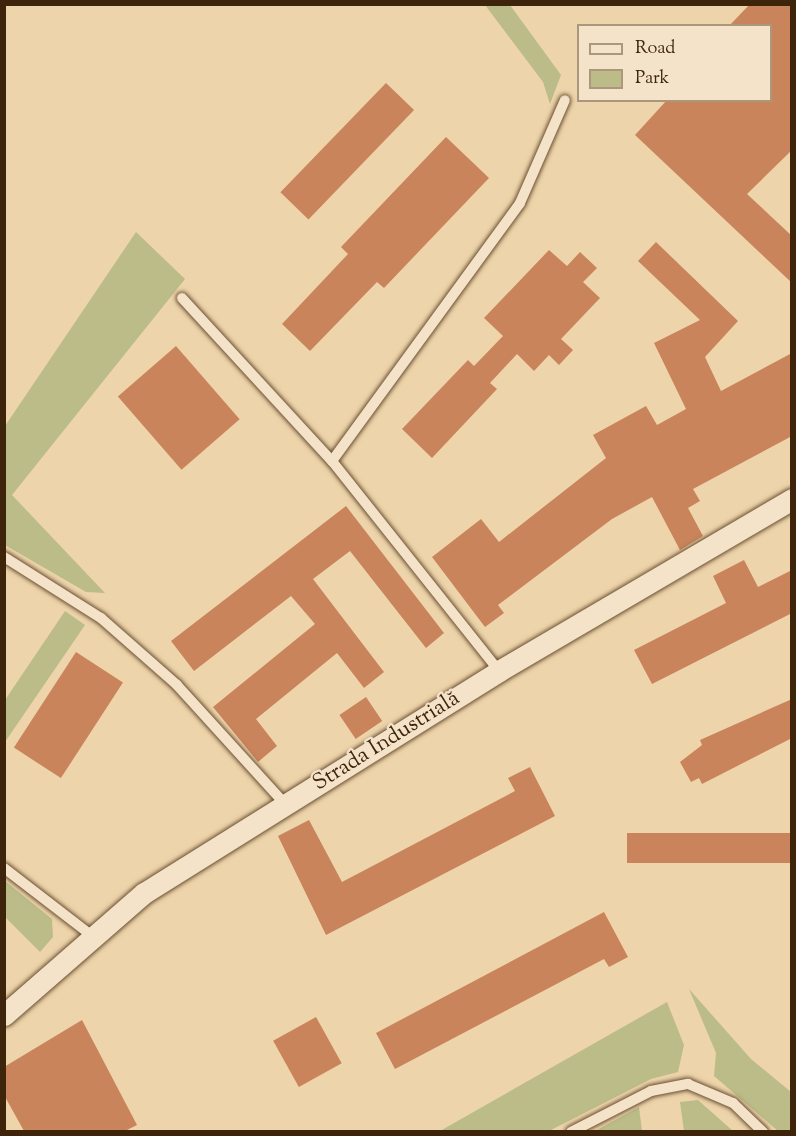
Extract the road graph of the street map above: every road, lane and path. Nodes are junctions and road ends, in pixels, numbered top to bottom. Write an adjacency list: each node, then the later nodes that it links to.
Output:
1 (565, 100): 3 (lane)
2 (182, 298): 3 (lane)
3 (333, 461): 6 (lane)
4 (792, 499): 6 (street, Strada Industrială)
5 (4, 558): 7 (lane)
6 (499, 671): 7 (street, Strada Industrială)
7 (285, 804): 9 (street, Strada Industrială)
8 (4, 867): 9 (lane)
9 (91, 935): 10 (street, Strada Industrială)
10 (4, 1015)
11 (571, 1131): 12 (lane)
12 (763, 1131)

